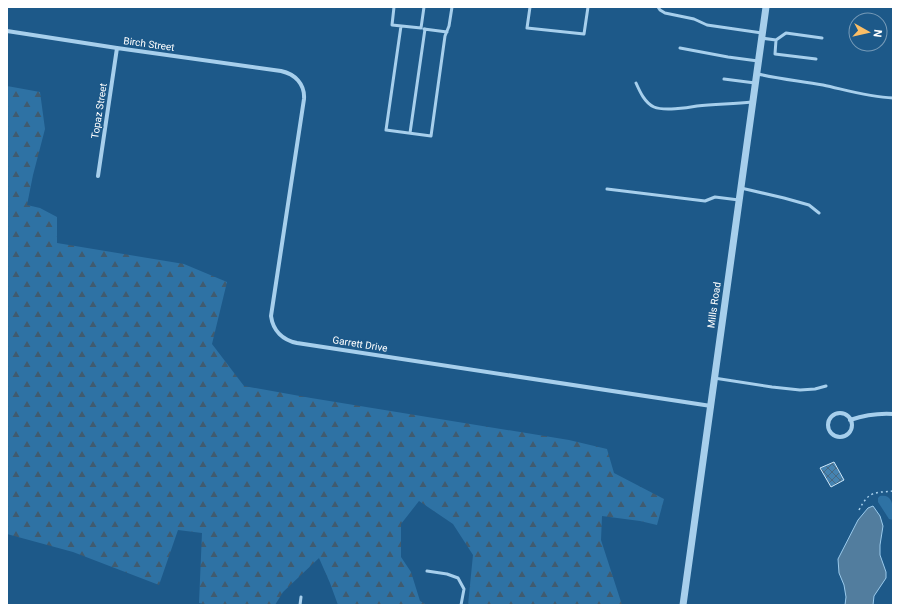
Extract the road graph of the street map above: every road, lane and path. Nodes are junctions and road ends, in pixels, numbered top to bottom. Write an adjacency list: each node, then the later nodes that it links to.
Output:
1 (394, 7): 8 (lane)
2 (424, 7): 9 (lane)
3 (452, 7): 11 (lane)
4 (530, 7): 5 (lane)
5 (588, 7)
6 (658, 7): 12 (lane)
7 (766, 7): 12 (street, Mills Road)
8 (402, 26): 9 (lane); 26 (lane)
9 (423, 28): 11 (lane); 26 (lane)
10 (7, 31): 15 (street, Birch Street)
11 (447, 32): 26 (lane)
12 (762, 36): 14 (lane); 18 (street, Mills Road)
13 (822, 38): 14 (lane)
14 (776, 40): 17 (lane)
15 (117, 48): 19 (street, Birch Street); 27 (street, Topaz Street)
16 (680, 48): 18 (lane)
17 (816, 59)
18 (758, 61): 20 (street, Mills Road)
19 (288, 73): 34 (street, Garrett Drive)
20 (756, 74): 22 (street, Mills Road); 24 (lane)
21 (724, 79): 22 (lane)
22 (755, 83): 25 (street, Mills Road)
23 (636, 84): 25 (lane)
24 (893, 98)
25 (752, 102): 28 (street, Mills Road)
26 (410, 133)
27 (98, 176)
28 (741, 188): 30 (street, Mills Road); 31 (lane)
29 (608, 189): 30 (lane)
30 (739, 200): 32 (street, Mills Road)
31 (819, 213)
32 (714, 378): 33 (lane); 34 (street, Mills Road)
33 (826, 386)
34 (710, 406): 43 (street, Mills Road)
35 (893, 414): 36 (street)
36 (850, 420): 36 (street)
37 (893, 491): 38 (path)
38 (859, 510)
39 (427, 571): 42 (lane)
40 (301, 597): 41 (lane)
41 (300, 605)
42 (461, 605)
43 (683, 605)

